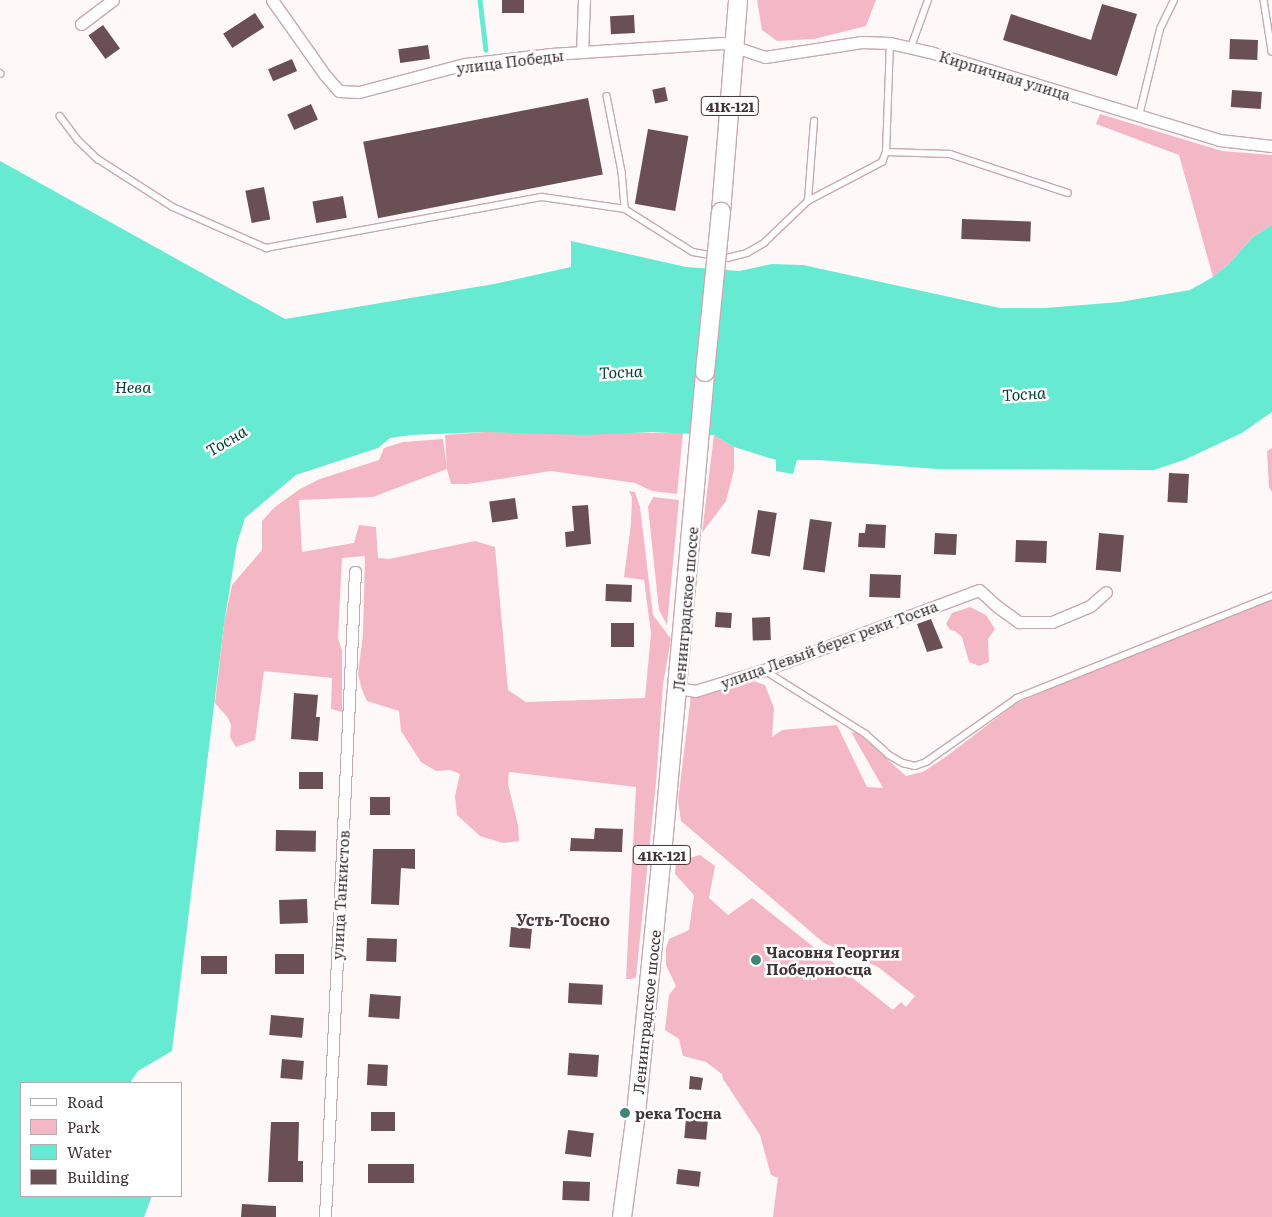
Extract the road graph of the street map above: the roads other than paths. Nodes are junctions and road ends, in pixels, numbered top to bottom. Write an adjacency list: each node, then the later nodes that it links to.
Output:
1 (113, 0): 8 (street)
2 (272, 0): 13 (street, улица Победы)
3 (584, 0): 13 (street)
4 (738, 0): 11 (main road, Ленинградское шоссе / 41К-121)
5 (928, 0): 10 (lane)
6 (1174, 0): 16 (lane)
7 (1264, 0): 12 (lane)
8 (81, 24)
9 (890, 44): 10 (street, Кирпичная улица); 11 (street, Кирпичная улица); 19 (lane)
10 (911, 46): 16 (street, Кирпичная улица)
11 (735, 49): 13 (street, улица Победы); 27 (main road, Ленинградское шоссе / 41К-121, bridge)
12 (1272, 51)
13 (582, 52)
14 (607, 96): 22 (lane)
15 (60, 116): 22 (lane)
16 (1139, 116): 18 (street, Кирпичная улица)
17 (814, 121): 21 (lane)
18 (1272, 146)
19 (886, 152): 20 (lane); 21 (lane)
20 (1068, 193)
21 (808, 201): 22 (lane)
22 (624, 210)
23 (355, 572): 28 (street, улица Танкистов)
24 (1106, 592): 26 (street, улица Левый берег реки Тосна)
25 (1272, 596): 26 (lane)
26 (764, 670): 27 (street, улица Левый берег реки Тосна)
27 (678, 688): 29 (main road, Ленинградское шоссе / 41К-121)
28 (325, 1217)
29 (622, 1217)

